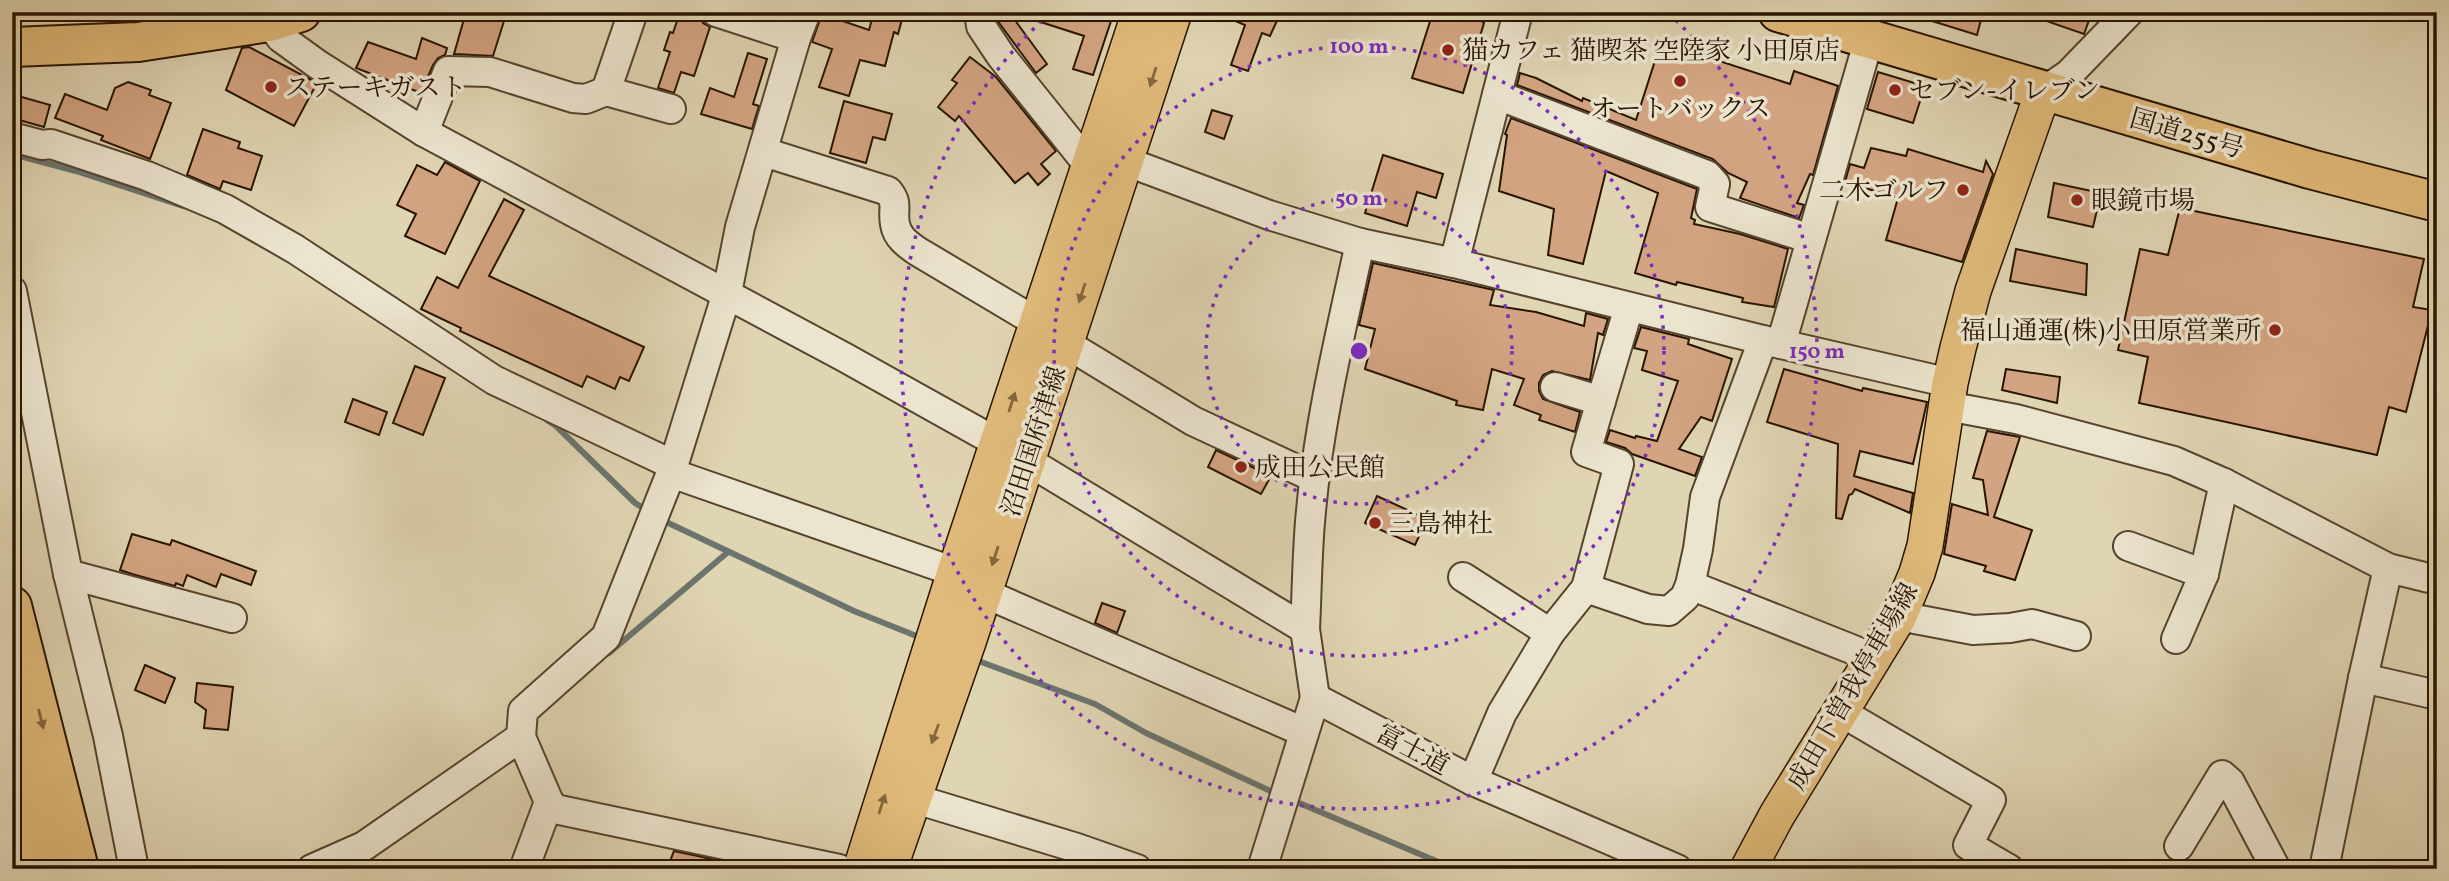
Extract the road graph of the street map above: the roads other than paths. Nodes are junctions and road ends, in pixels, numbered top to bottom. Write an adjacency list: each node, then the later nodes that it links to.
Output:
1 (633, 12): 14 (street)
2 (716, 12): 11 (street)
3 (979, 12): 22 (street)
4 (1140, 12): 22 (main road, 沼田国府津線)
5 (1174, 12): 21 (main road, 沼田国府津線, one-way to 21)
6 (1518, 12): 16 (street)
7 (1778, 12): 12 (highway, 国道255号)
8 (2129, 12): 15 (street)
9 (285, 17): 10 (highway); 18 (street)
10 (216, 21): 13 (highway)
11 (801, 25): 20 (street)
12 (1869, 40): 15 (highway, 国道255号); 24 (street)
13 (24, 48)
14 (606, 91): 17 (street); 18 (street)
15 (2043, 92): 23 (highway, 国道255号); 33 (main road, 成田下曽我停車場線)
16 (1496, 95): 24 (street); 26 (street)
17 (671, 109)
18 (424, 132): 28 (street)
19 (12, 137): 36 (street)
20 (764, 152): 28 (street); 30 (street)
21 (1125, 161): 25 (street); 30 (main road, 沼田国府津線, one-way to 30)
22 (1090, 167): 30 (main road, 沼田国府津線)
23 (2437, 202)
24 (1811, 239): 31 (street)
25 (1360, 243): 26 (street); 37 (street)
26 (1454, 263): 29 (street)
27 (12, 291): 42 (street)
28 (727, 293): 35 (street); 36 (street)
29 (1629, 307): 31 (street); 34 (street)
30 (1051, 333): 35 (main road, 沼田国府津線); 37 (street)
31 (1772, 342): 33 (street); 46 (street)
32 (1555, 387): 34 (street)
33 (1949, 395): 38 (street); 50 (main road, 成田下曽我停車場線)
34 (1601, 401): 47 (street)
35 (1012, 452): 41 (main road, 沼田国府津線); 48 (main road, 沼田国府津線, one-way to 48); 52 (street)
36 (671, 473): 41 (street); 62 (street)
37 (1315, 478): 52 (street)
38 (2224, 484): 40 (street); 43 (street)
39 (2128, 546): 43 (street)
40 (2388, 568): 45 (street); 58 (street)
41 (955, 572): 56 (main road, 沼田国府津線)
42 (68, 573): 51 (street); 72 (street)
43 (2204, 574): 55 (street)
44 (1463, 577): 53 (street)
45 (2437, 580)
46 (1690, 585): 47 (street); 57 (street)
47 (1586, 587): 53 (street)
48 (984, 593): 56 (main road, 沼田国府津線); 64 (street)
49 (12, 606): 71 (highway, one-way to 71)
50 (1899, 616): 54 (street); 57 (main road, 成田下曽我停車場線)
51 (232, 618)
52 (1305, 629): 60 (street)
53 (1550, 634): 66 (street)
54 (2076, 636)
55 (2176, 639)
56 (948, 649): 67 (main road, 沼田国府津線, one-way to 67); 76 (main road, 沼田国府津線, one-way to 56)
57 (1874, 658): 61 (main road, 成田下曽我停車場線)
58 (2363, 678): 59 (street); 84 (street)
59 (2437, 695)
60 (1315, 698): 64 (street); 66 (street, 富士道)
61 (1841, 712): 81 (main road, 成田下曽我停車場線); 82 (street)
62 (522, 724): 68 (street); 73 (street)
63 (12, 727): 71 (highway)
64 (1304, 732): 79 (street)
65 (12, 755): 71 (highway)
66 (1473, 781): 80 (street, 富士道)
67 (912, 798): 70 (street); 77 (main road, 沼田国府津線)
68 (549, 802): 74 (street); 75 (street)
69 (2179, 846): 83 (street)
70 (1074, 858): 78 (street)
71 (56, 868)
72 (134, 869)
73 (312, 869)
74 (524, 869)
75 (839, 869)
76 (861, 869)
77 (890, 869)
78 (1137, 869)
79 (1262, 869)
80 (1676, 869)
81 (1748, 869)
82 (2009, 869)
83 (2276, 869)
84 (2324, 869)

